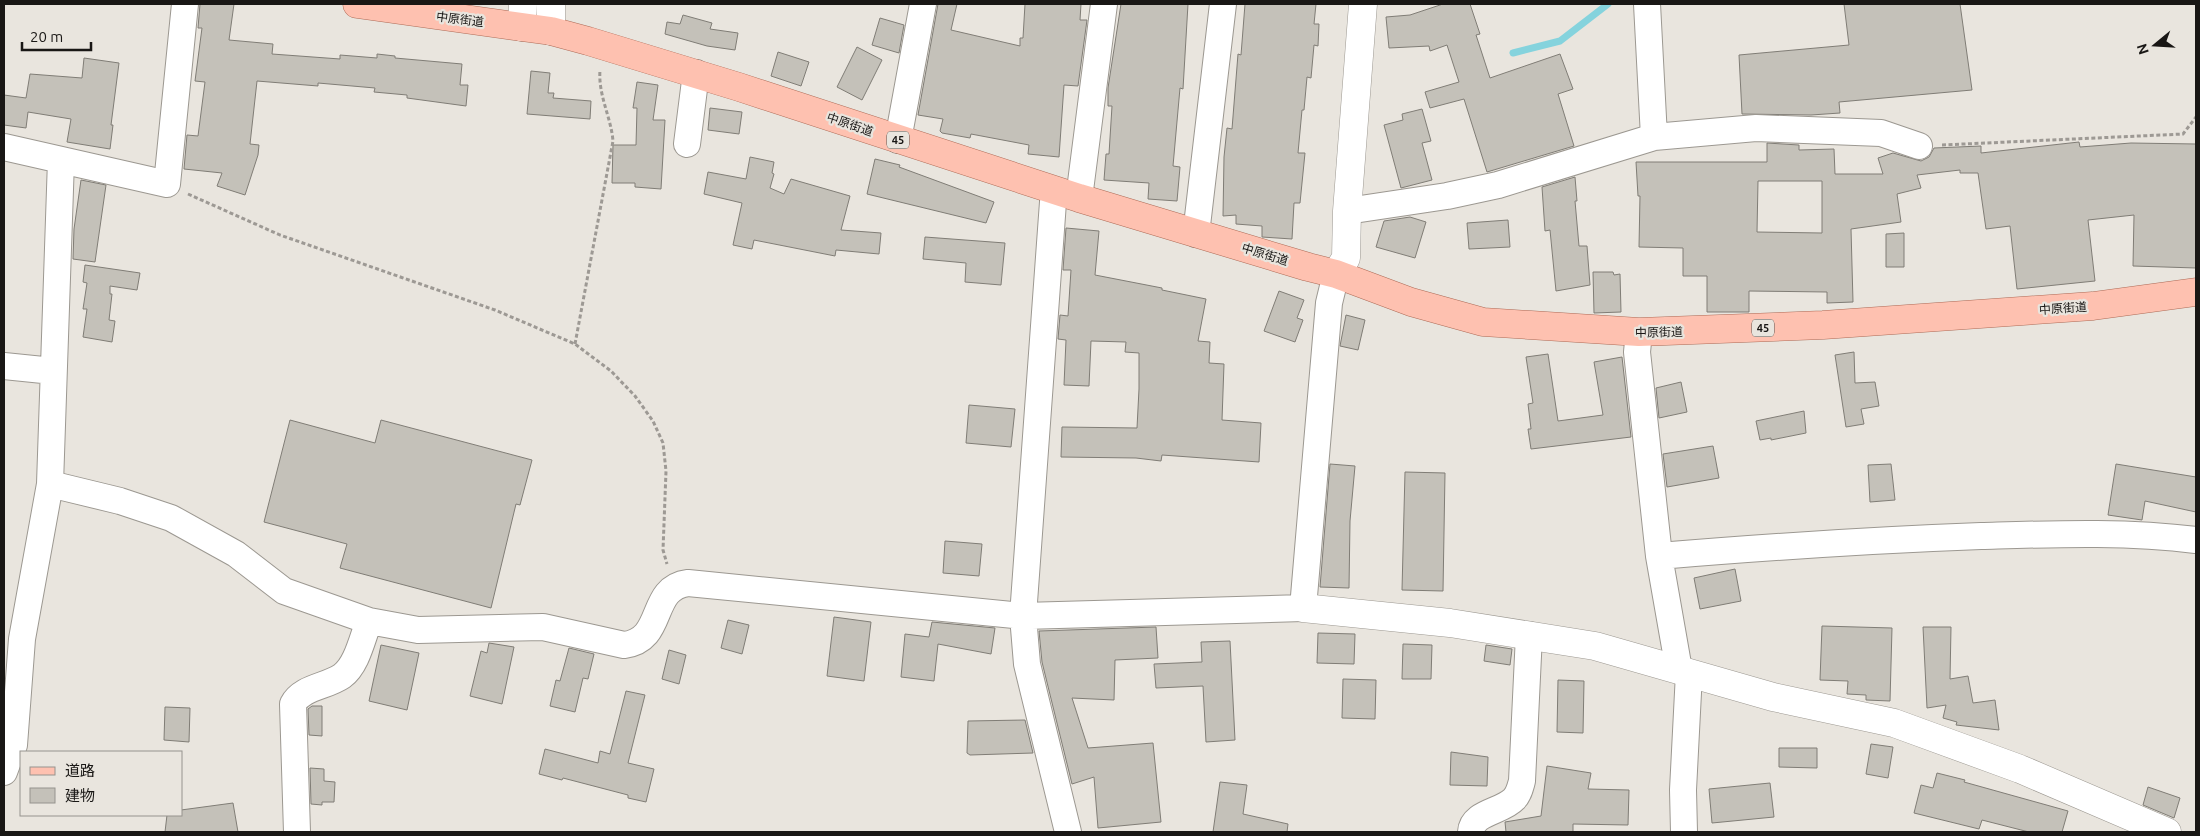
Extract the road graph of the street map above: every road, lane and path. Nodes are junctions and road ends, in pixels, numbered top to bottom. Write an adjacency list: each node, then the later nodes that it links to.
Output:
1 (186, 4): 20 (street)
2 (357, 4): 9 (main road, 中原街道 / 45)
3 (551, 4): 10 (street)
4 (923, 4): 15 (street)
5 (1104, 4): 21 (street)
6 (1223, 4): 23 (street)
7 (1363, 4): 22 (street)
8 (1647, 4): 14 (street)
9 (523, 15): 10 (main road, 中原街道 / 45)
10 (551, 31): 11 (main road, 中原街道 / 45)
11 (606, 46): 12 (main road, 中原街道 / 45); 27 (path)
12 (696, 73): 15 (main road, 中原街道 / 45); 16 (street)
13 (2196, 117): 17 (path)
14 (1654, 138): 17 (street); 22 (street)
15 (898, 140): 21 (main road, 中原街道 / 45)
16 (688, 144)
17 (1919, 146)
18 (4, 147): 19 (street)
19 (61, 160): 20 (street); 29 (street)
20 (167, 184): 27 (path)
21 (1068, 194): 23 (main road, 中原街道 / 45); 35 (street)
22 (1347, 211): 24 (street)
23 (1196, 234): 24 (main road, 中原街道 / 45)
24 (1336, 274): 26 (main road, 中原街道 / 45); 34 (street)
25 (2196, 292): 26 (main road, 中原街道 / 45)
26 (1639, 332): 32 (street)
27 (575, 344): 33 (path)
28 (4, 366): 29 (street)
29 (53, 371): 30 (street)
30 (50, 484): 36 (street); 39 (street)
31 (2196, 540): 32 (street)
32 (1660, 556): 38 (street)
33 (674, 586): 35 (street); 36 (street)
34 (1303, 608): 35 (street); 37 (street)
35 (1023, 616): 41 (street)
36 (369, 622): 40 (street)
37 (1529, 636): 38 (street); 42 (street)
38 (1684, 671): 43 (street); 44 (street)
39 (4, 772)
40 (297, 832)
41 (1068, 832)
42 (1471, 832)
43 (1684, 832)
44 (2167, 832)

